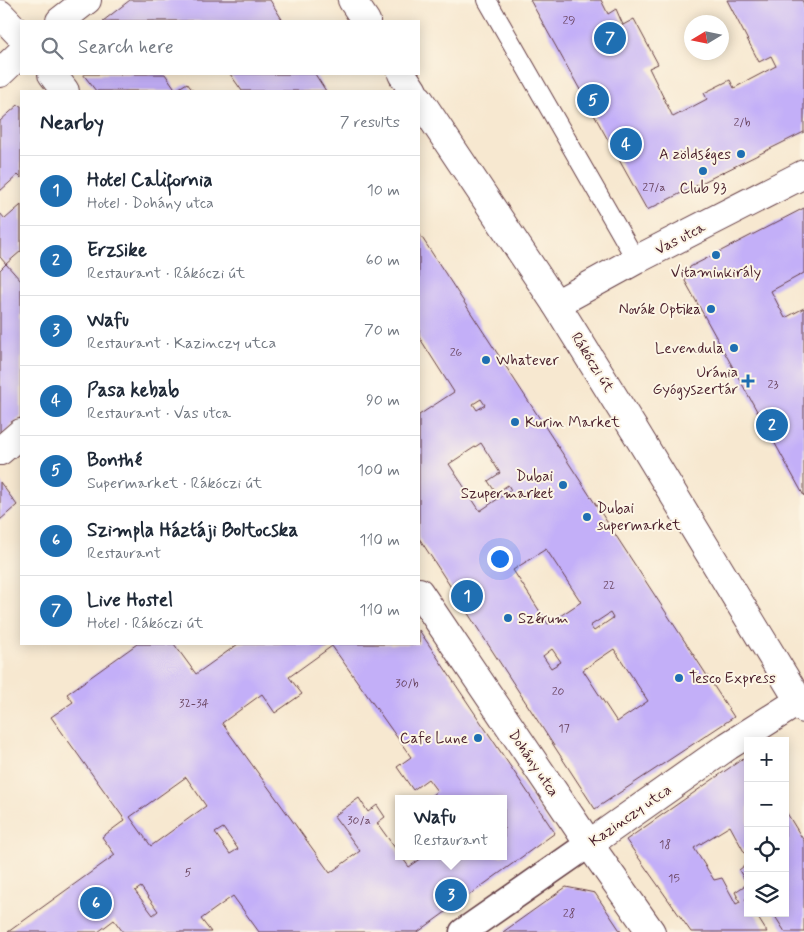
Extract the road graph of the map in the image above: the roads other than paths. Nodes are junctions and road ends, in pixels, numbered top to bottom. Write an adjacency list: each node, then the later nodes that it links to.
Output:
1 (87, 0): 5 (street)
2 (352, 0): 6 (street)
3 (487, 0): 14 (lane)
4 (0, 14): 7 (street)
5 (61, 20)
6 (365, 20)
7 (20, 35)
8 (20, 54): 9 (street)
9 (0, 72)
10 (53, 75): 11 (street)
11 (64, 90)
12 (420, 102): 15 (street, Rákóczi út)
13 (804, 174): 14 (street, Vas utca)
14 (636, 260): 15 (street, Vas utca)
15 (556, 304): 19 (street, Rákóczi út)
16 (20, 434): 17 (street)
17 (0, 451)
18 (420, 593): 20 (street, Dohány utca)
19 (802, 705): 20 (street, Kazinczy utca)
20 (590, 844): 21 (street, Kazinczy utca); 22 (street, Dohány utca)
21 (463, 932)
22 (651, 932)

